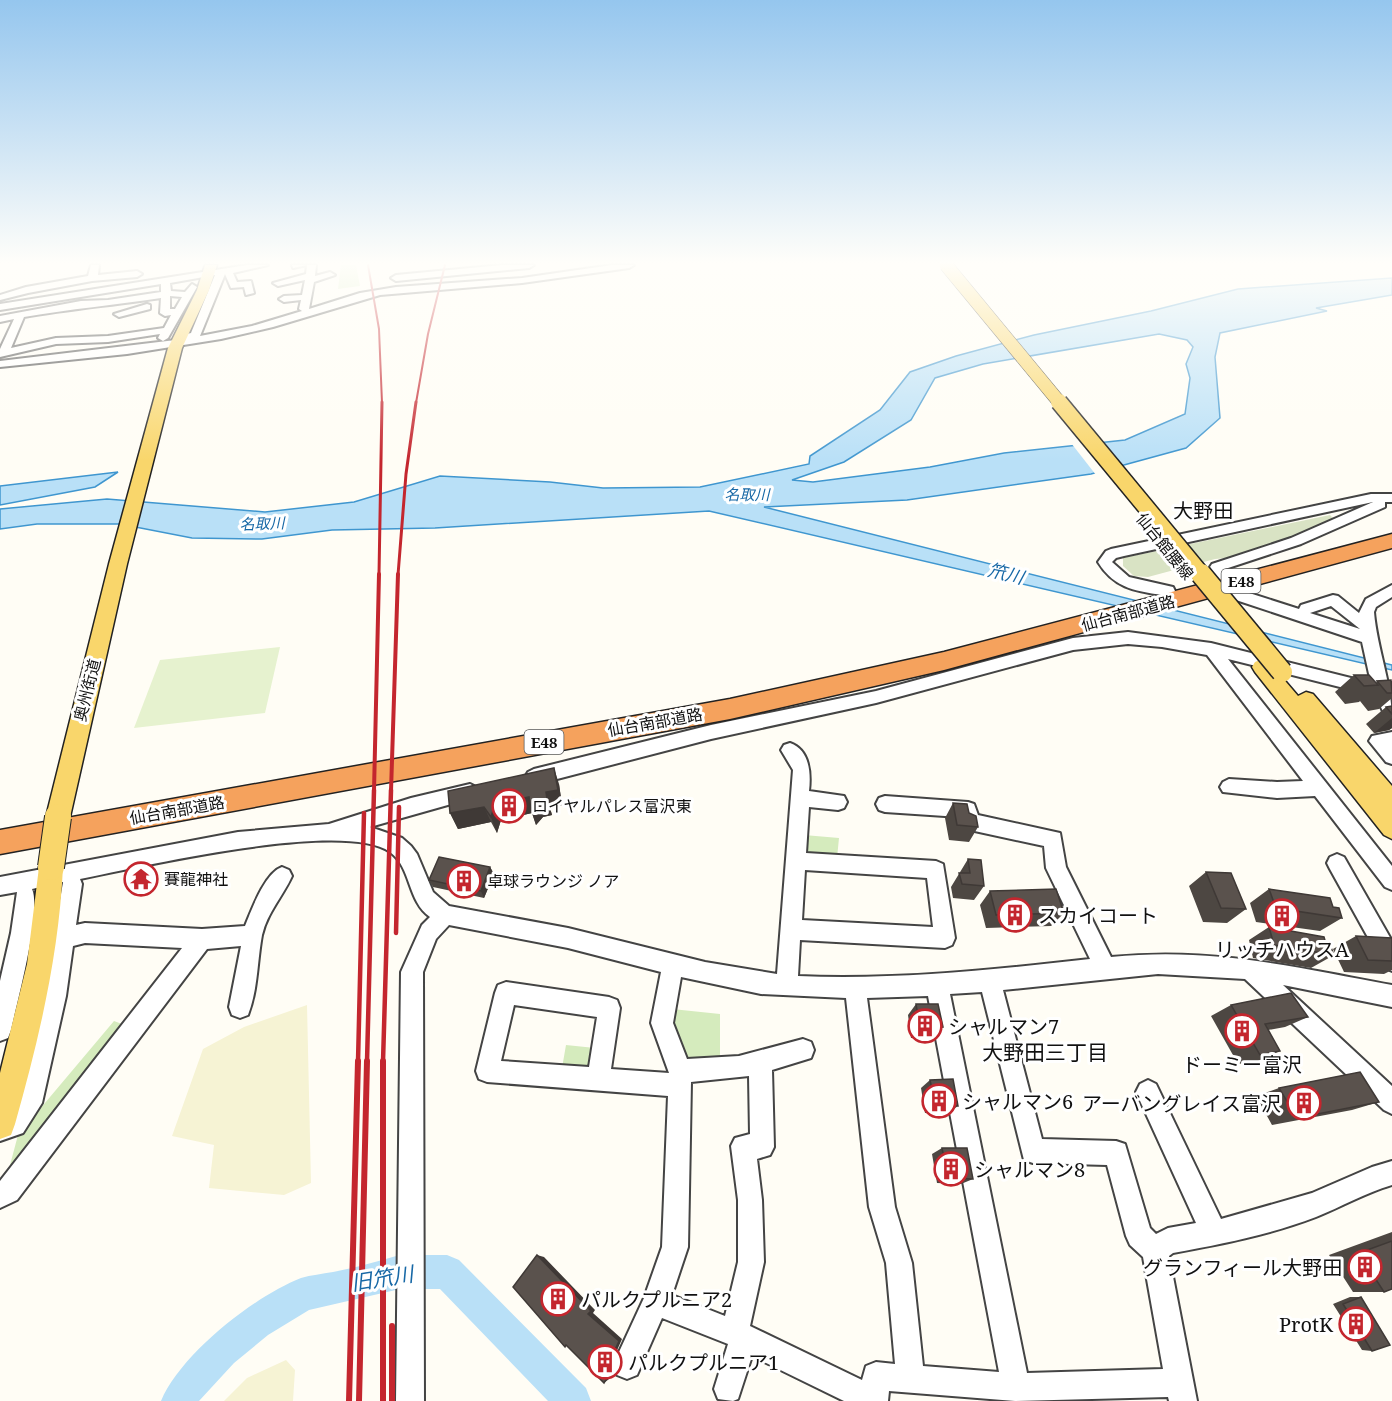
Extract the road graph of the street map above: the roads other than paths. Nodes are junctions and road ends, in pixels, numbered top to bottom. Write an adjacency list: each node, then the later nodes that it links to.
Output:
1 (15, 330): 10 (street)
2 (77, 330): 8 (street)
3 (177, 330): 9 (street)
4 (180, 330): 9 (main road, 奥州街道)
5 (237, 330): 9 (street)
6 (991, 330): 22 (main road, 仙台館腰線)
7 (999, 330): 22 (main road, 仙台館腰線, bridge)
8 (74, 340): 9 (street); 10 (street)
9 (175, 340): 10 (street); 41 (main road, 奥州街道, bridge)
10 (1, 357)
11 (1392, 498): 15 (street); 18 (street)
12 (1392, 536): 14 (highway, 仙台南部道路 / E48)
13 (1392, 541): 14 (highway, 仙台南部道路 / E48)
14 (1301, 565): 18 (highway, 仙台南部道路 / E48)
15 (1222, 580)
16 (1392, 590): 20 (street)
17 (1235, 591): 20 (street)
18 (1175, 595): 38 (highway, 仙台南部道路 / E48)
19 (1306, 609): 20 (street)
20 (1369, 635): 23 (street)
21 (1211, 649): 23 (street); 28 (street); 30 (street)
22 (1272, 670): 34 (main road, 仙台館腰線); 36 (main road, 仙台館腰線)
23 (1381, 688): 24 (street)
24 (1392, 713)
25 (1392, 739): 27 (street)
26 (790, 750): 32 (street)
27 (1392, 757)
28 (517, 781)
29 (485, 788): 37 (street)
30 (1317, 788): 31 (street); 43 (street)
31 (1240, 792)
32 (800, 798): 33 (street); 39 (street)
33 (838, 802)
34 (1392, 803)
35 (885, 805): 53 (street)
36 (1392, 828)
37 (327, 832): 41 (street); 46 (street)
38 (0, 842)
39 (795, 861): 47 (street); 47 (street)
40 (1337, 863): 51 (street)
41 (58, 875): 44 (street); 49 (street); 68 (main road, 奥州街道)
42 (282, 876): 48 (street)
43 (1392, 881)
44 (0, 886)
45 (25, 895): 61 (street)
46 (445, 915): 52 (street); 82 (street)
47 (790, 929): 57 (street)
48 (252, 935): 50 (street); 60 (street)
49 (65, 938): 50 (street); 69 (street)
50 (202, 939): 71 (street)
51 (1392, 961)
52 (672, 967): 57 (street); 64 (street)
53 (1106, 969): 54 (street); 55 (street)
54 (1252, 971): 59 (street); 67 (street)
55 (990, 980): 56 (street); 73 (street)
56 (937, 985): 58 (street); 78 (street)
57 (787, 986): 58 (street)
58 (855, 988): 77 (street)
59 (1392, 996)
60 (240, 1007)
61 (0, 1030)
62 (804, 1050): 63 (street)
63 (760, 1061): 64 (street); 75 (street)
64 (680, 1078): 65 (street); 74 (street)
65 (598, 1079): 65 (street)
66 (1148, 1092): 72 (street)
67 (1392, 1102)
68 (0, 1124)
69 (0, 1129)
70 (1392, 1173): 72 (street)
71 (0, 1196)
72 (1214, 1233): 73 (street)
73 (1155, 1250): 80 (street)
74 (656, 1302): 75 (street); 76 (street)
75 (739, 1336): 79 (street); 81 (street)
76 (627, 1365)
77 (910, 1377): 78 (street); 81 (street)
78 (1016, 1387): 80 (street)
79 (728, 1389)
80 (1182, 1392)
81 (874, 1400)
82 (410, 1401)

